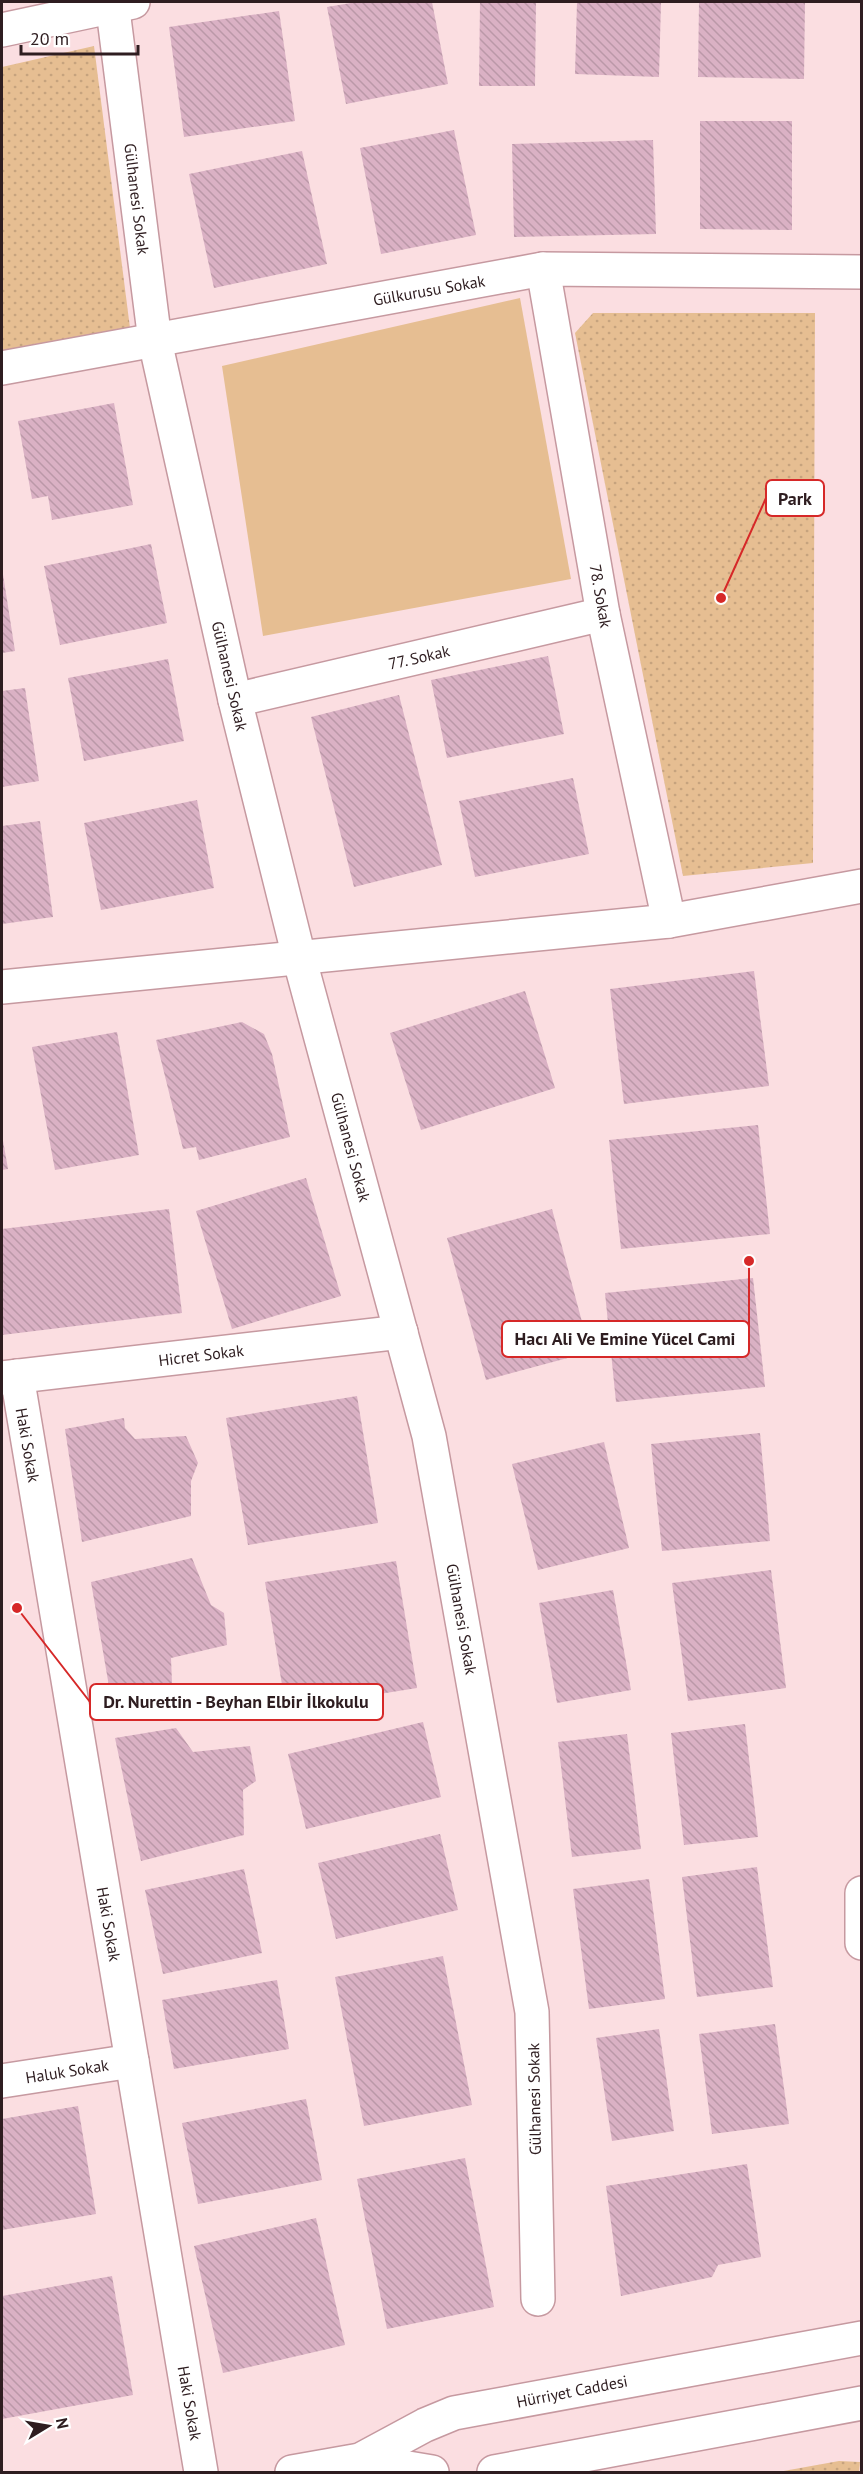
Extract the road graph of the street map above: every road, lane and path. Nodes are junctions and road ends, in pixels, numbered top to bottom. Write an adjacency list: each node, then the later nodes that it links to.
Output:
1 (119, 3): 2 (street); 5 (street, Gülhanesi Sokak)
2 (2, 30)
3 (543, 269): 4 (street, Gülkurusu Sokak); 5 (street, Gülkurusu Sokak); 7 (street, 78. Sokak)
4 (861, 273)
5 (155, 341): 6 (street, Gülkurusu Sokak); 8 (street, Gülhanesi Sokak)
6 (2, 368)
7 (603, 614): 8 (street, 77. Sokak); 10 (street, 78. Sokak)
8 (235, 700): 11 (street, Gülhanesi Sokak)
9 (861, 886): 10 (street)
10 (669, 921): 11 (street)
11 (299, 957): 12 (street); 13 (street, Gülhanesi Sokak)
12 (2, 987)
13 (401, 1332): 14 (street, Hicret Sokak); 19 (street, Gülhanesi Sokak)
14 (9, 1377): 17 (street, Haki Sokak)
15 (861, 1893): 16 (street)
16 (861, 1943)
17 (132, 2061): 18 (street, Haluk Sokak); 23 (street, Haki Sokak)
18 (2, 2081)
19 (538, 2299)
20 (861, 2338): 22 (street, Hürriyet Caddesi)
21 (861, 2403): 26 (street)
22 (360, 2460): 24 (street, Hürriyet Caddesi); 25 (street)
23 (201, 2472)
24 (292, 2472)
25 (432, 2472)
26 (494, 2472)

